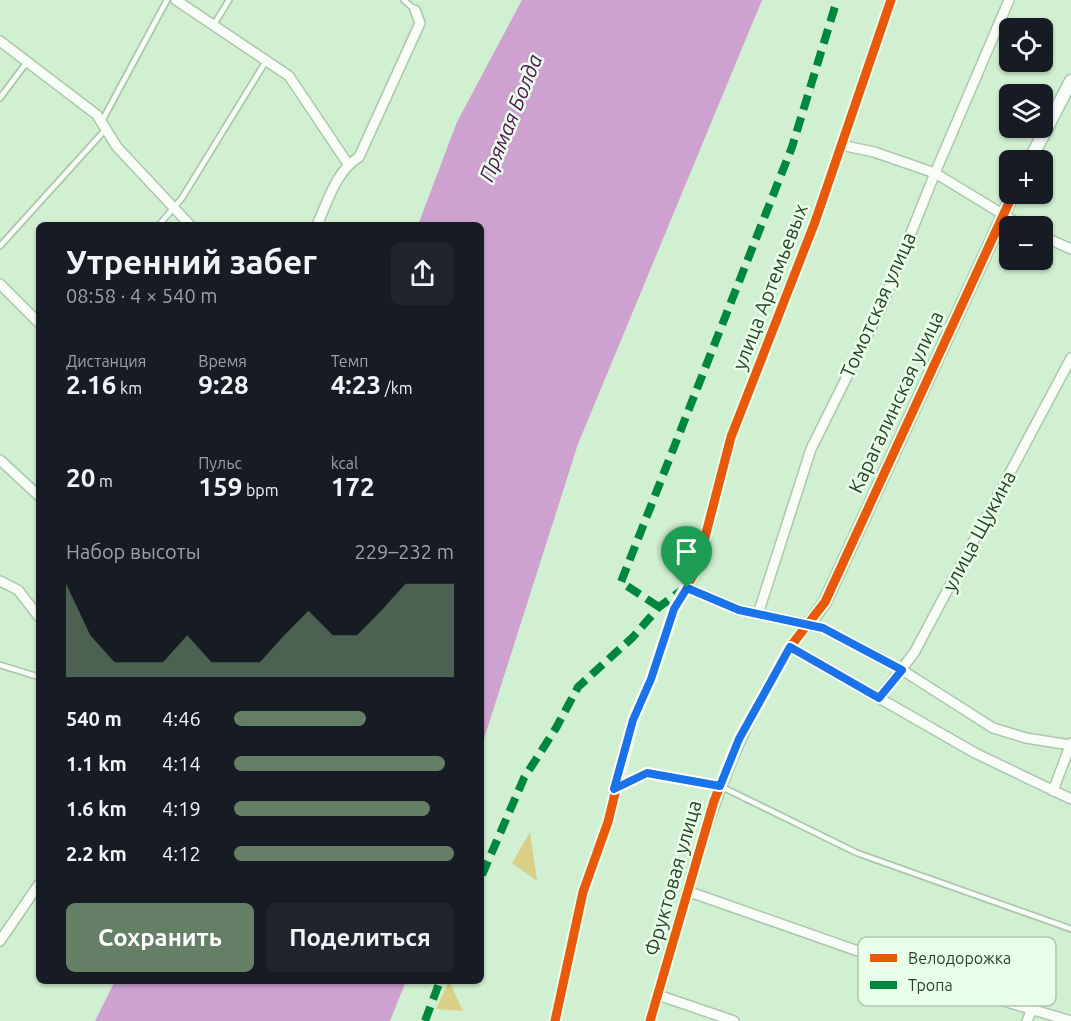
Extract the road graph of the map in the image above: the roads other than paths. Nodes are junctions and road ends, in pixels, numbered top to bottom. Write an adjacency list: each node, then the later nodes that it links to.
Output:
1 (167, 0): 14 (lane)
2 (176, 0): 8 (street)
3 (229, 0): 8 (lane)
4 (404, 0): 7 (lane)
5 (891, 0): 15 (street, улица Артемьевых)
6 (1009, 0): 18 (street, Томотская улица)
7 (415, 10): 17 (street)
8 (213, 26): 10 (street)
9 (0, 41): 11 (street)
10 (266, 61): 17 (street); 20 (lane)
11 (27, 62): 13 (lane); 14 (street)
12 (1071, 81): 16 (street)
13 (0, 98)
14 (104, 125): 20 (street); 26 (lane)
15 (841, 145): 18 (street); 34 (street, улица Артемьевых)
16 (1035, 150)
17 (348, 164): 24 (street)
18 (935, 173): 21 (street); 36 (street, Томотская улица)
19 (1008, 204): 21 (street, Карагалинская улица)
20 (173, 207): 22 (lane); 23 (street)
21 (1002, 215): 37 (street, Карагалинская улица)
22 (161, 222)
23 (187, 222)
24 (319, 222)
25 (1053, 241): 27 (street)
26 (0, 246)
27 (1071, 249)
28 (0, 284): 29 (street)
29 (36, 320)
30 (1071, 358): 40 (street, улица Щукина)
31 (0, 460): 32 (street)
32 (36, 493)
33 (0, 581): 35 (street)
34 (687, 588): 36 (street); 45 (street, улица Артемьевых)
35 (36, 614)
36 (758, 614): 37 (street)
37 (808, 624): 38 (street, Фруктовая улица); 40 (street)
38 (790, 647): 42 (street); 44 (street, Фруктовая улица)
39 (0, 665): 41 (lane)
40 (902, 670): 42 (street, улица Щукина); 43 (street)
41 (36, 676)
42 (879, 698): 46 (street)
43 (1071, 744): 46 (street)
44 (720, 786): 45 (lane); 49 (street, Фруктовая улица); 50 (lane)
45 (614, 789): 56 (street, улица Артемьевых)
46 (1053, 791): 47 (street)
47 (1071, 799)
48 (36, 888): 51 (street)
49 (687, 891): 52 (street); 53 (street, Фруктовая улица)
50 (1071, 929)
51 (0, 941)
52 (858, 951)
53 (658, 994): 57 (street, Фруктовая улица); 58 (street)
54 (1022, 1006): 55 (street)
55 (1032, 1009): 59 (street); 60 (street)
56 (555, 1021)
57 (650, 1021)
58 (734, 1021)
59 (1028, 1021)
60 (1071, 1021)

